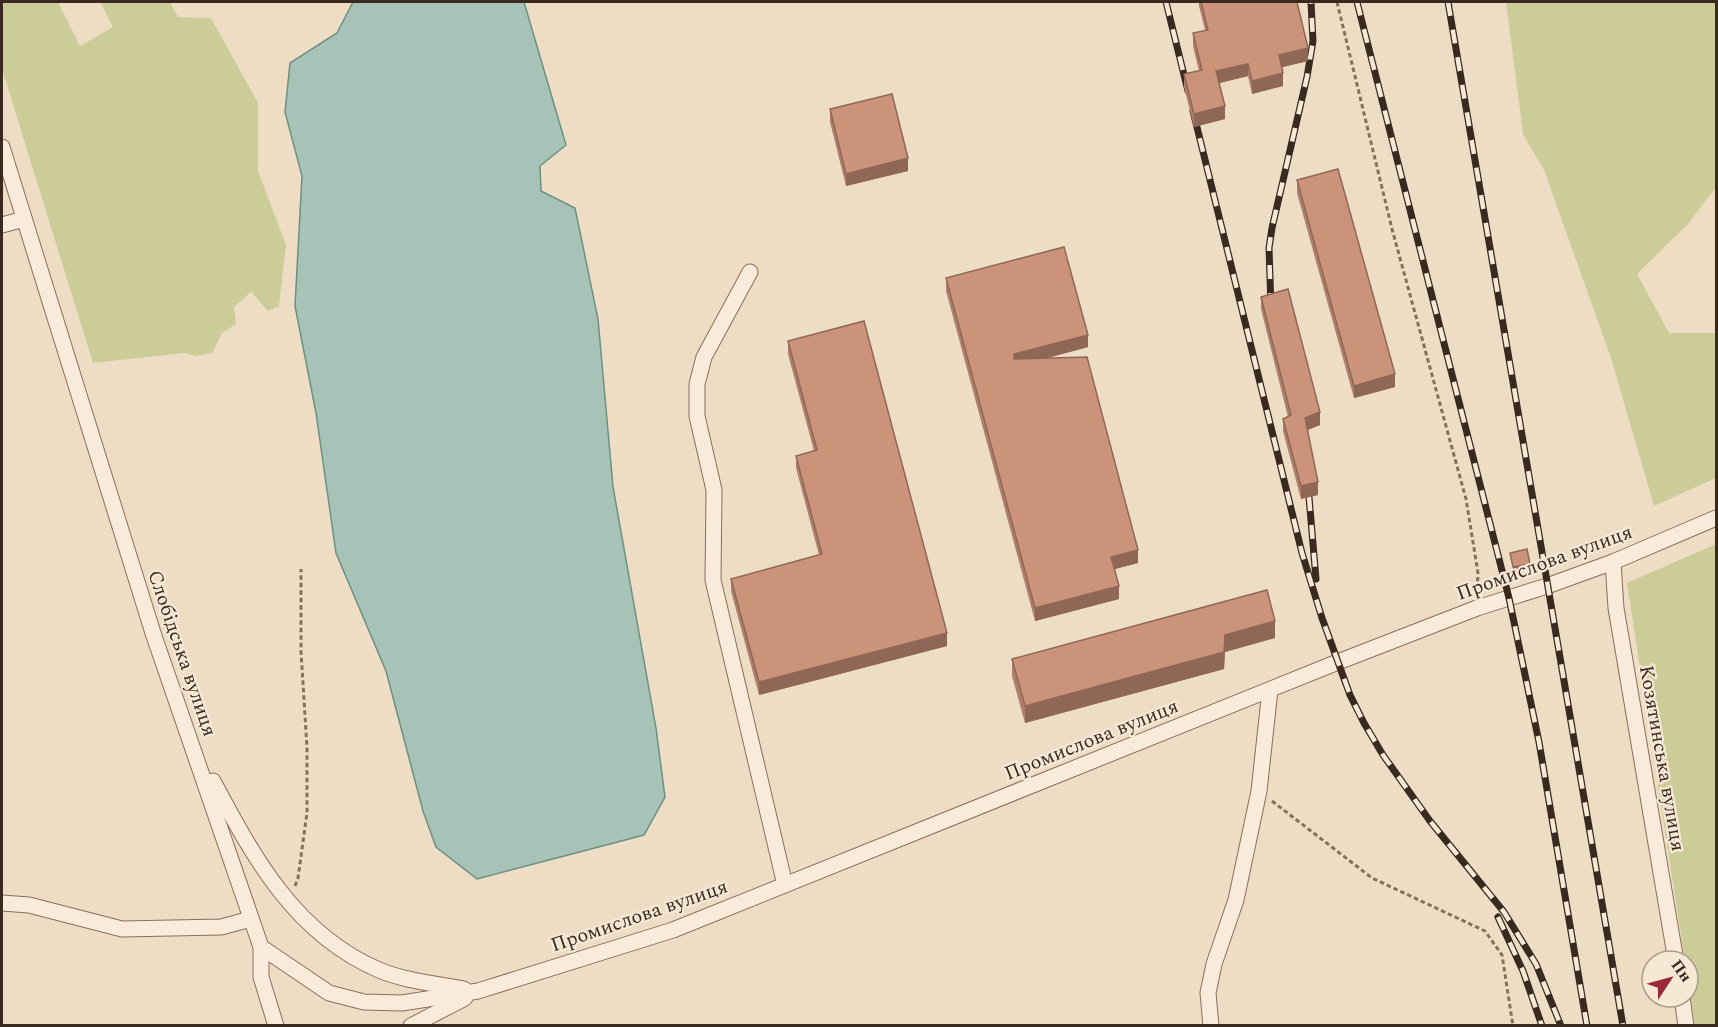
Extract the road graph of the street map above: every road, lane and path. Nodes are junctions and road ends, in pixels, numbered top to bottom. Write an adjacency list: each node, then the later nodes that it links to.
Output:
1 (1337, 2): 9 (path)
2 (2, 147): 3 (street, Слобідська вулиця)
3 (24, 219): 4 (street); 11 (street, Слобідська вулиця)
4 (2, 225)
5 (750, 272): 13 (street)
6 (1716, 519): 7 (street, Промислова вулиця)
7 (1613, 562): 9 (street, Промислова вулиця); 18 (street, Козятинська вулиця)
8 (301, 569): 14 (path)
9 (1477, 608): 10 (street, Промислова вулиця)
10 (1270, 690): 12 (street); 13 (street, Промислова вулиця)
11 (184, 722): 14 (street); 16 (street, Слобідська вулиця)
12 (1258, 791): 23 (street); 24 (path)
13 (785, 885): 19 (street, Промислова вулиця)
14 (288, 901): 19 (street)
15 (2, 903): 16 (street)
16 (251, 919): 17 (street, Слобідська вулиця)
17 (261, 947): 19 (street); 21 (street, Слобідська вулиця)
18 (1674, 949)
19 (478, 991): 22 (street)
20 (1684, 1009): 25 (street)
21 (276, 1026)
22 (411, 1026)
23 (1211, 1026)
24 (1514, 1026)
25 (1686, 1026)

